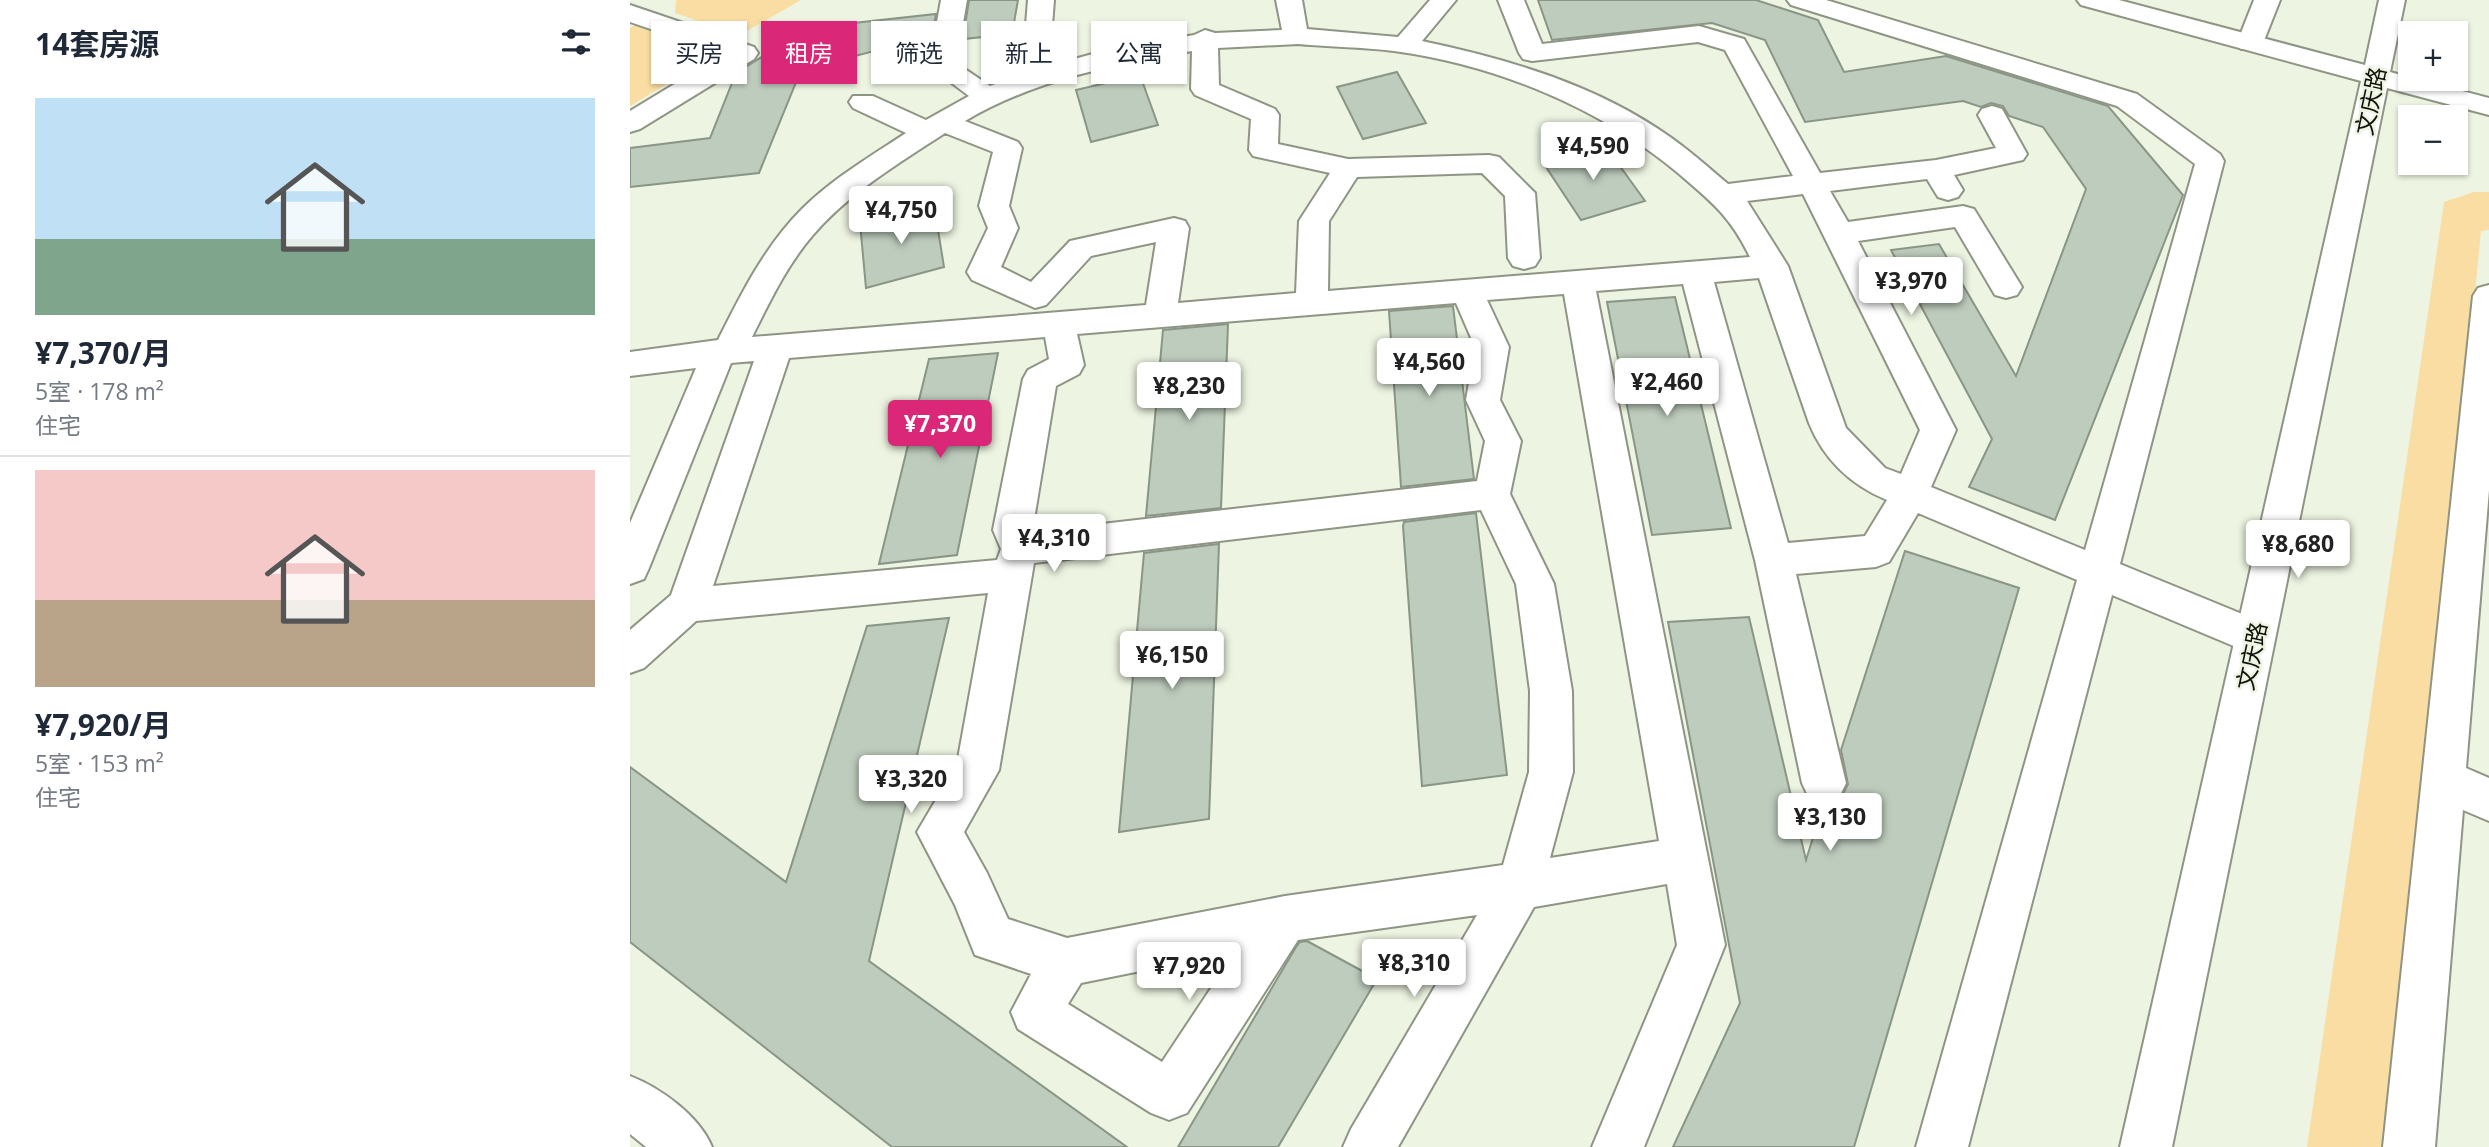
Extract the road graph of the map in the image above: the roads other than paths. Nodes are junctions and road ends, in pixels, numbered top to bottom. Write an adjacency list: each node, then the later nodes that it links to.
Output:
1 (954, 0): 19 (street)
2 (1041, 0): 11 (street)
3 (1289, 0): 12 (street)
4 (1443, 0): 14 (street)
5 (1511, 0): 27 (street)
6 (1800, 0): 51 (street)
7 (2090, 0): 15 (street)
8 (2267, 0): 15 (street)
9 (2392, 0): 17 (street, 文庆路)
10 (630, 13): 23 (street)
11 (1039, 21)
12 (1295, 32): 13 (street); 14 (street)
13 (1205, 38): 16 (street); 25 (street)
14 (1409, 40): 28 (street)
15 (2250, 43): 17 (street)
16 (1077, 65)
17 (2375, 76): 21 (street); 53 (street, 文庆路)
18 (1015, 84): 19 (street)
19 (990, 98): 24 (street)
20 (863, 102): 24 (street)
21 (2489, 107)
22 (1992, 115): 26 (street)
23 (630, 123)
24 (936, 128): 39 (street); 42 (street)
25 (1348, 168): 31 (street); 38 (street)
26 (1936, 169): 27 (street); 29 (street)
27 (1811, 184): 28 (street); 30 (street)
28 (1722, 194): 32 (street)
29 (1963, 216): 30 (street); 35 (street)
30 (1839, 233): 46 (street)
31 (1524, 258)
32 (1772, 266): 33 (street); 46 (street)
33 (1696, 272): 34 (street); 48 (street)
34 (1578, 282): 36 (street); 58 (street)
35 (2006, 287)
36 (1467, 291): 38 (street); 45 (street)
37 (2489, 296): 43 (street)
38 (1312, 303): 39 (street)
39 (1160, 316): 40 (street)
40 (1059, 324): 41 (street); 49 (street)
41 (776, 346): 42 (street); 52 (street)
42 (724, 351): 44 (street); 50 (street)
43 (2486, 352): 47 (street)
44 (630, 364)
45 (1492, 494): 49 (street); 59 (street)
46 (1910, 494): 48 (street); 51 (street)
47 (2477, 559): 55 (street)
48 (1774, 560): 56 (street)
49 (1015, 562): 52 (street); 61 (street)
50 (630, 568)
51 (2096, 571): 53 (street); 66 (street)
52 (687, 605): 54 (street)
53 (2255, 637): 67 (street, 文庆路)
54 (630, 656)
55 (2444, 780): 57 (street); 68 (street)
56 (1824, 783)
57 (2489, 800)
58 (1685, 859): 59 (street); 65 (street)
59 (1520, 886): 60 (street); 64 (street)
60 (1285, 919): 61 (street); 61 (street)
61 (1067, 962)
62 (630, 1101): 63 (street)
63 (686, 1147)
64 (1369, 1147)
65 (1618, 1147)
66 (1942, 1147)
67 (2146, 1147)
68 (2409, 1147)

